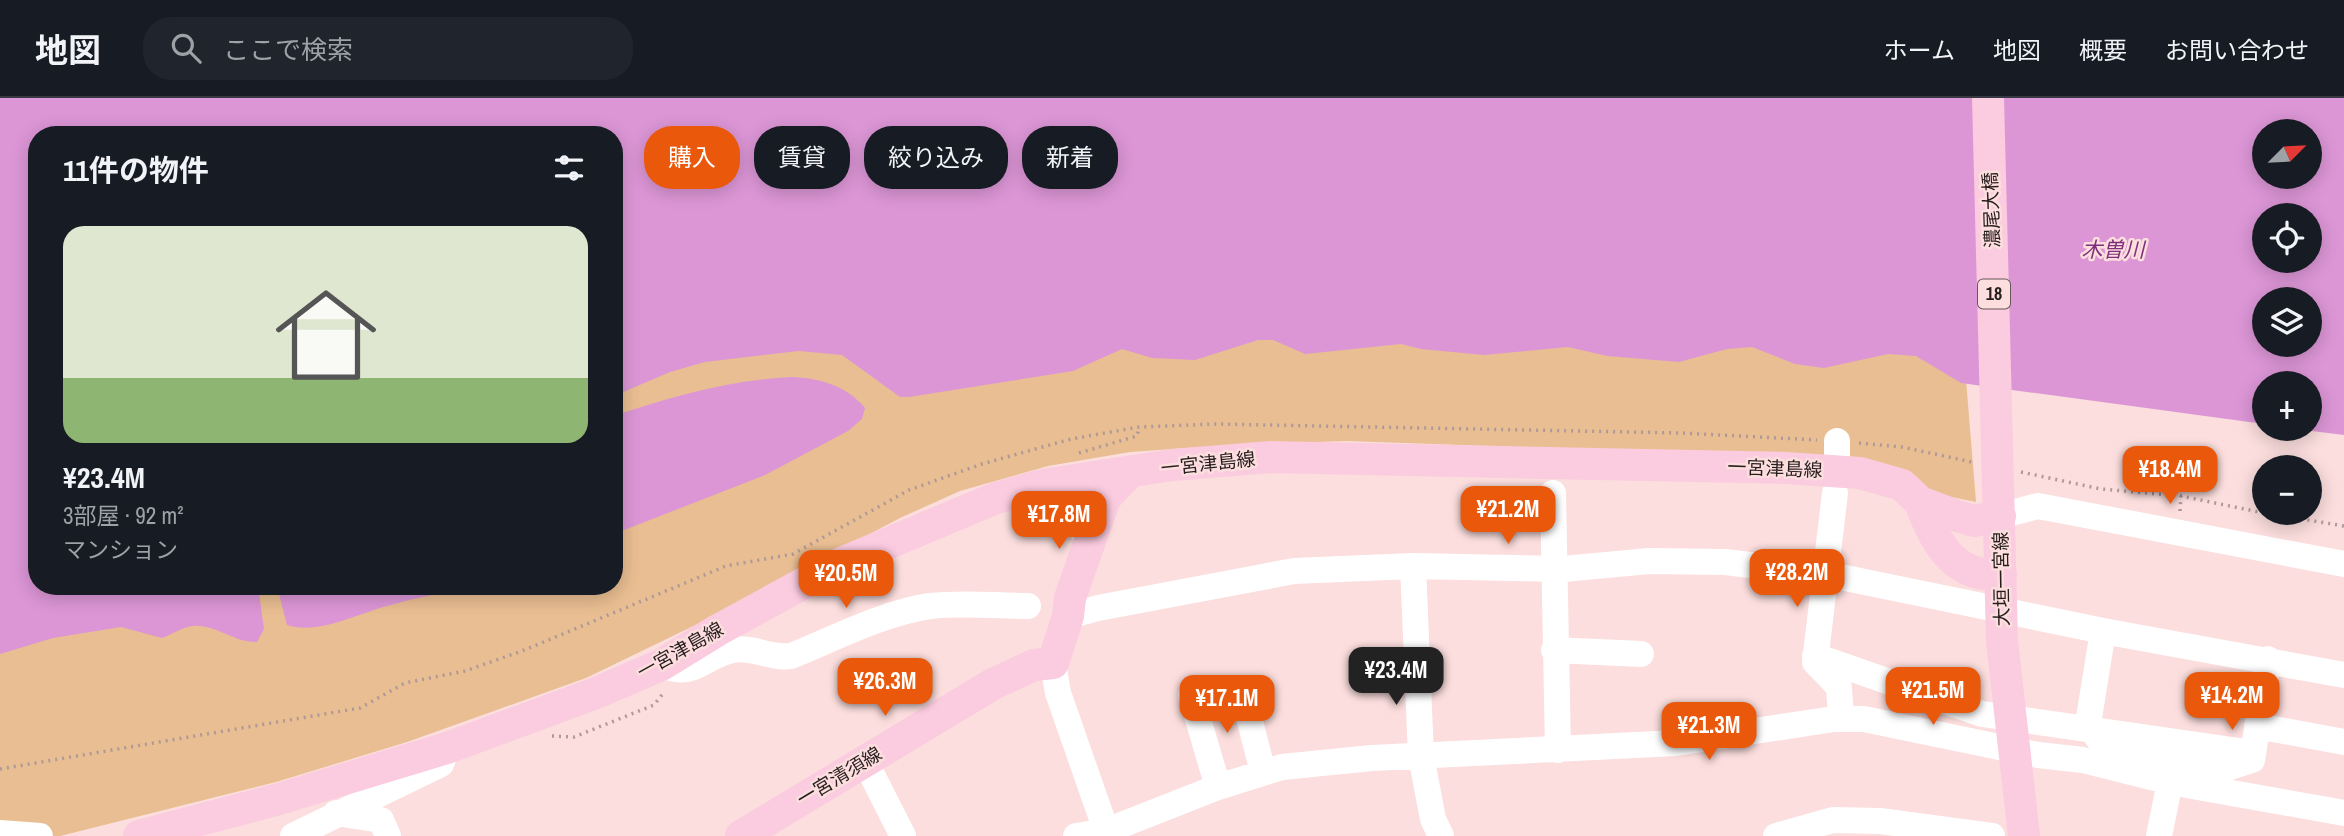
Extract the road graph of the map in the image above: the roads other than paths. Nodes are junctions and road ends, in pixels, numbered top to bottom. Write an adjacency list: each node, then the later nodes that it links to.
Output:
1 (1988, 98): 7 (main road, 濃尾大橋 / 18)
2 (1128, 474): 6 (main road, 一宮津島線); 8 (main road); 22 (main road, 一宮津島線)
3 (1075, 490): 8 (street)
4 (1553, 493): 11 (street)
5 (1836, 493): 12 (street)
6 (1920, 502): 7 (main road, 一宮津島線); 13 (main road)
7 (1999, 503): 9 (street); 13 (main road, 大垣一宮線 / 18)
8 (1091, 537): 15 (main road)
9 (2344, 564)
10 (1413, 566): 11 (street); 15 (street); 35 (street)
11 (1554, 569): 12 (street); 17 (street)
12 (1826, 573): 16 (street); 19 (street)
13 (2001, 585): 54 (main road, 大垣一宮線 / 18)
14 (1028, 606): 22 (street)
15 (1069, 616): 21 (main road)
16 (2103, 631): 20 (street); 30 (street)
17 (1555, 650): 18 (street); 33 (street)
18 (1641, 654)
19 (1815, 656): 25 (street); 27 (street)
20 (2268, 659): 23 (street); 28 (street)
21 (1053, 663): 36 (main road, 一宮清須線); 43 (street)
22 (661, 665): 32 (main road, 一宮津島線)
23 (2344, 675)
24 (1191, 695): 39 (street)
25 (1931, 697): 29 (street); 30 (street)
26 (1248, 714): 37 (street)
27 (1841, 719): 29 (street); 33 (street)
28 (2257, 726): 31 (street); 34 (street)
29 (1900, 727): 38 (street)
30 (2093, 731): 34 (street); 38 (street)
31 (2344, 742)
32 (447, 748): 40 (street); 45 (main road, 一宮津島線)
33 (1558, 750): 35 (street)
34 (2253, 753): 38 (street)
35 (1421, 756): 37 (street); 51 (street)
36 (865, 761): 48 (main road, 一宮清須線); 49 (street)
37 (1263, 772): 39 (street)
38 (2166, 773): 41 (street); 55 (street)
39 (1218, 787): 43 (street)
40 (336, 813): 46 (street); 47 (street)
41 (2344, 813)
42 (0, 833): 44 (street)
43 (1107, 834): 50 (street)
44 (40, 836)
45 (139, 836)
46 (293, 836)
47 (388, 836)
48 (741, 836)
49 (903, 836)
50 (1076, 836)
51 (1441, 836)
52 (1779, 836): 53 (street)
53 (1992, 836)
54 (2024, 836)
55 (2159, 836)

